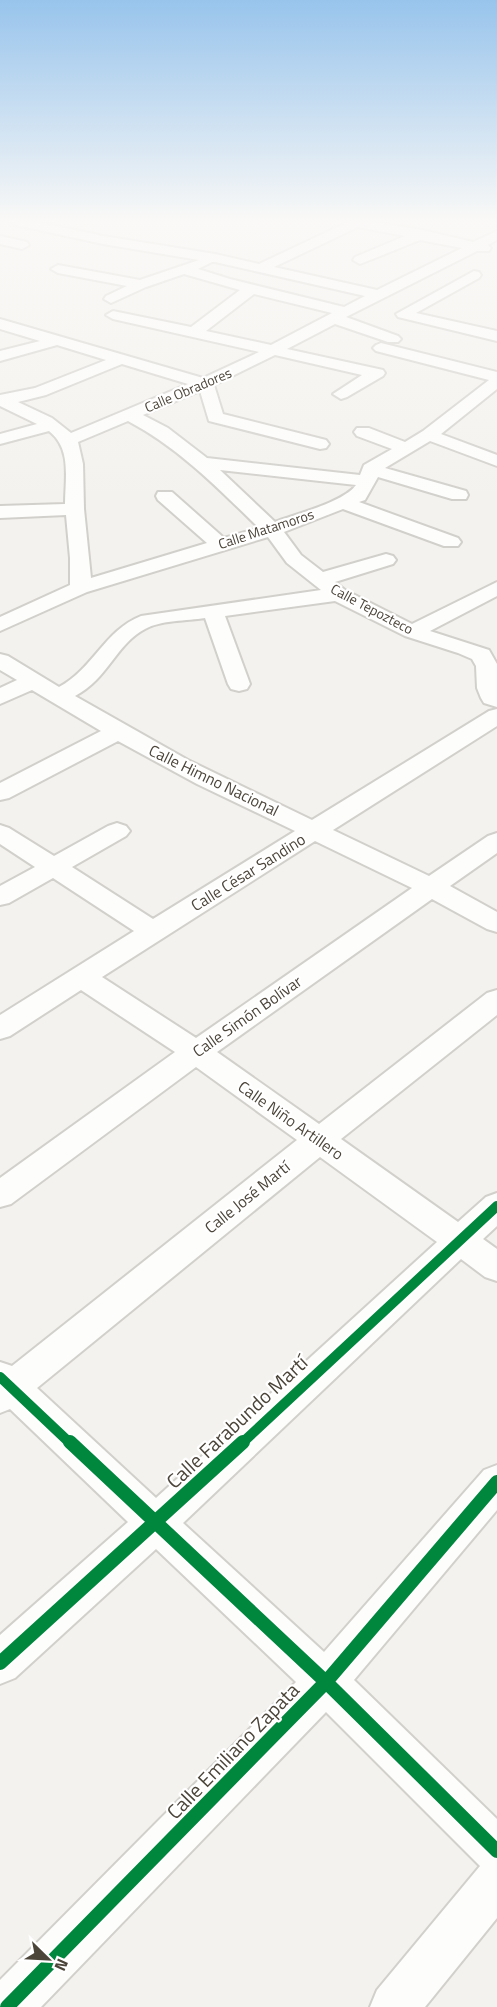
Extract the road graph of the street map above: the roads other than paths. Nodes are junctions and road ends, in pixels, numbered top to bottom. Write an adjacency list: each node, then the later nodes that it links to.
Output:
1 (139, 315): 7 (street)
2 (217, 315): 7 (street)
3 (339, 315): 6 (street); 12 (street, Calle Obradores)
4 (406, 315): 8 (street)
5 (0, 324): 10 (street)
6 (364, 330): 9 (street); 11 (street)
7 (196, 331): 12 (street)
8 (497, 336)
9 (344, 340)
10 (56, 341): 13 (street); 14 (street)
11 (381, 348): 15 (street); 16 (street, Calle Matamoros)
12 (272, 352): 15 (street); 17 (street, Calle Obradores)
13 (0, 356)
14 (119, 360): 17 (street); 19 (street)
15 (352, 368): 18 (street)
16 (497, 379): 23 (street, Calle Matamoros)
17 (206, 384): 20 (street, Calle Obradores); 26 (street)
18 (341, 394)
19 (1, 400): 21 (street)
20 (130, 415): 25 (street, Calle Obradores); 29 (street, Calle Tepozteco)
21 (51, 425): 24 (street); 25 (street)
22 (363, 432): 27 (street)
23 (429, 435): 27 (street, Calle Matamoros); 28 (street)
24 (0, 439)
25 (68, 440): 34 (street)
26 (320, 444)
27 (408, 449): 30 (street, Calle Matamoros)
28 (497, 461)
29 (202, 463): 30 (street); 36 (street, Calle Tepozteco)
30 (369, 475): 32 (street); 33 (street, Calle Matamoros)
31 (165, 495): 38 (street)
32 (459, 495)
33 (343, 503): 36 (street, Calle Matamoros); 37 (street)
34 (75, 509): 35 (street); 41 (street)
35 (0, 512)
36 (272, 530): 38 (street, Calle Matamoros); 40 (street, Calle Tepozteco)
37 (451, 542)
38 (220, 545): 41 (street, Calle Matamoros)
39 (386, 560): 40 (street)
40 (318, 580): 43 (street, Calle Tepozteco)
41 (80, 588): 45 (street, Calle Matamoros)
42 (497, 588): 46 (street)
43 (338, 594): 44 (street); 46 (street, Calle Tepozteco)
44 (213, 611): 49 (street); 50 (street)
45 (0, 625)
46 (412, 632): 52 (street, Calle Tepozteco)
47 (0, 661): 48 (street, Calle Himno Nacional)
48 (33, 681): 50 (street, Calle Himno Nacional); 51 (street)
49 (239, 684)
50 (58, 696): 54 (street, Calle Himno Nacional)
51 (0, 697)
52 (497, 700)
53 (497, 716): 56 (street, Calle César Sandino)
54 (117, 732): 55 (street); 56 (street, Calle Himno Nacional)
55 (0, 793)
56 (316, 830): 61 (street, Calle Himno Nacional); 64 (street, Calle César Sandino)
57 (117, 831): 60 (street)
58 (0, 833): 60 (street)
59 (497, 841): 61 (street, Calle Simón Bolívar)
60 (54, 867): 62 (street); 64 (street)
61 (432, 886): 63 (street, Calle Himno Nacional); 68 (street, Calle Simón Bolívar)
62 (0, 897)
63 (497, 923)
64 (153, 931): 65 (street, Calle César Sandino)
65 (82, 977): 67 (street, Calle César Sandino); 68 (street, Calle Niño Artillero)
66 (497, 1000): 69 (street, Calle José Martí)
67 (0, 1029)
68 (196, 1052): 69 (street, Calle Niño Artillero); 70 (street, Calle Simón Bolívar)
69 (319, 1140): 72 (street, Calle Niño Artillero); 74 (street, Calle José Martí)
70 (0, 1195)
71 (497, 1206): 72 (street, Calle Farabundo Martí)
72 (459, 1239): 73 (street, Calle Niño Artillero); 76 (street, Calle Farabundo Martí)
73 (497, 1267)
74 (4, 1388): 76 (street)
75 (497, 1482): 78 (street, Calle Emiliano Zapata)
76 (156, 1523): 77 (street, Calle Farabundo Martí); 78 (street)
77 (0, 1663)
78 (326, 1682): 79 (street); 81 (street, Calle Emiliano Zapata)
79 (497, 1851)
80 (497, 1882): 82 (street)
81 (7, 2007)
82 (394, 2007)

